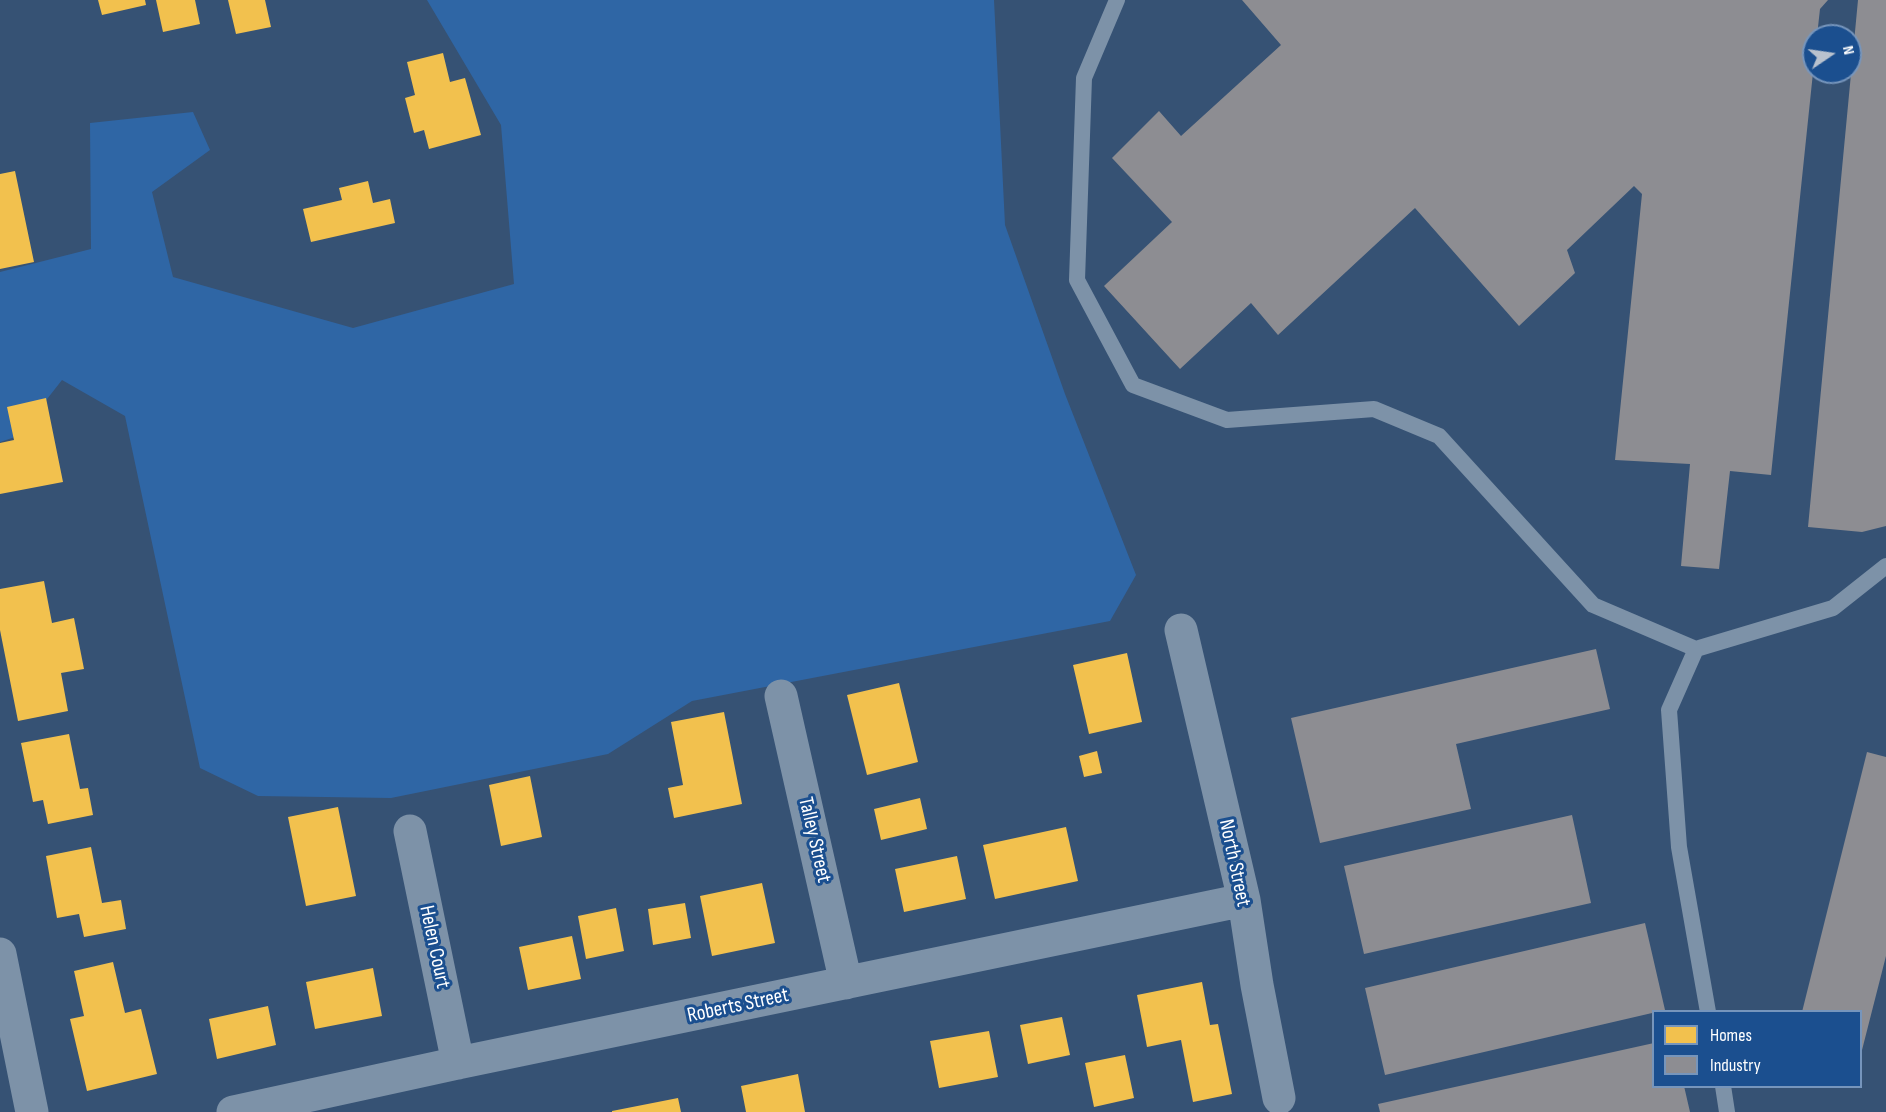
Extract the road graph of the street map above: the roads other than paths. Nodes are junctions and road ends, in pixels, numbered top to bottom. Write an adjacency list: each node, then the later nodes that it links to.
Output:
1 (1117, 0): 4 (lane)
2 (1886, 566): 4 (lane)
3 (1181, 630): 7 (street, North Street)
4 (1696, 649): 10 (lane)
5 (782, 696): 9 (street, Talley Street)
6 (410, 831): 11 (street, Helen Court)
7 (1244, 900): 9 (street, Roberts Street); 13 (street, North Street)
8 (0, 954): 14 (street)
9 (846, 983): 11 (street, Roberts Street)
10 (1708, 1010)
11 (458, 1063): 15 (street, Roberts Street)
12 (1723, 1088): 16 (lane)
13 (1279, 1098)
14 (32, 1112)
15 (233, 1112)
16 (1728, 1112)

